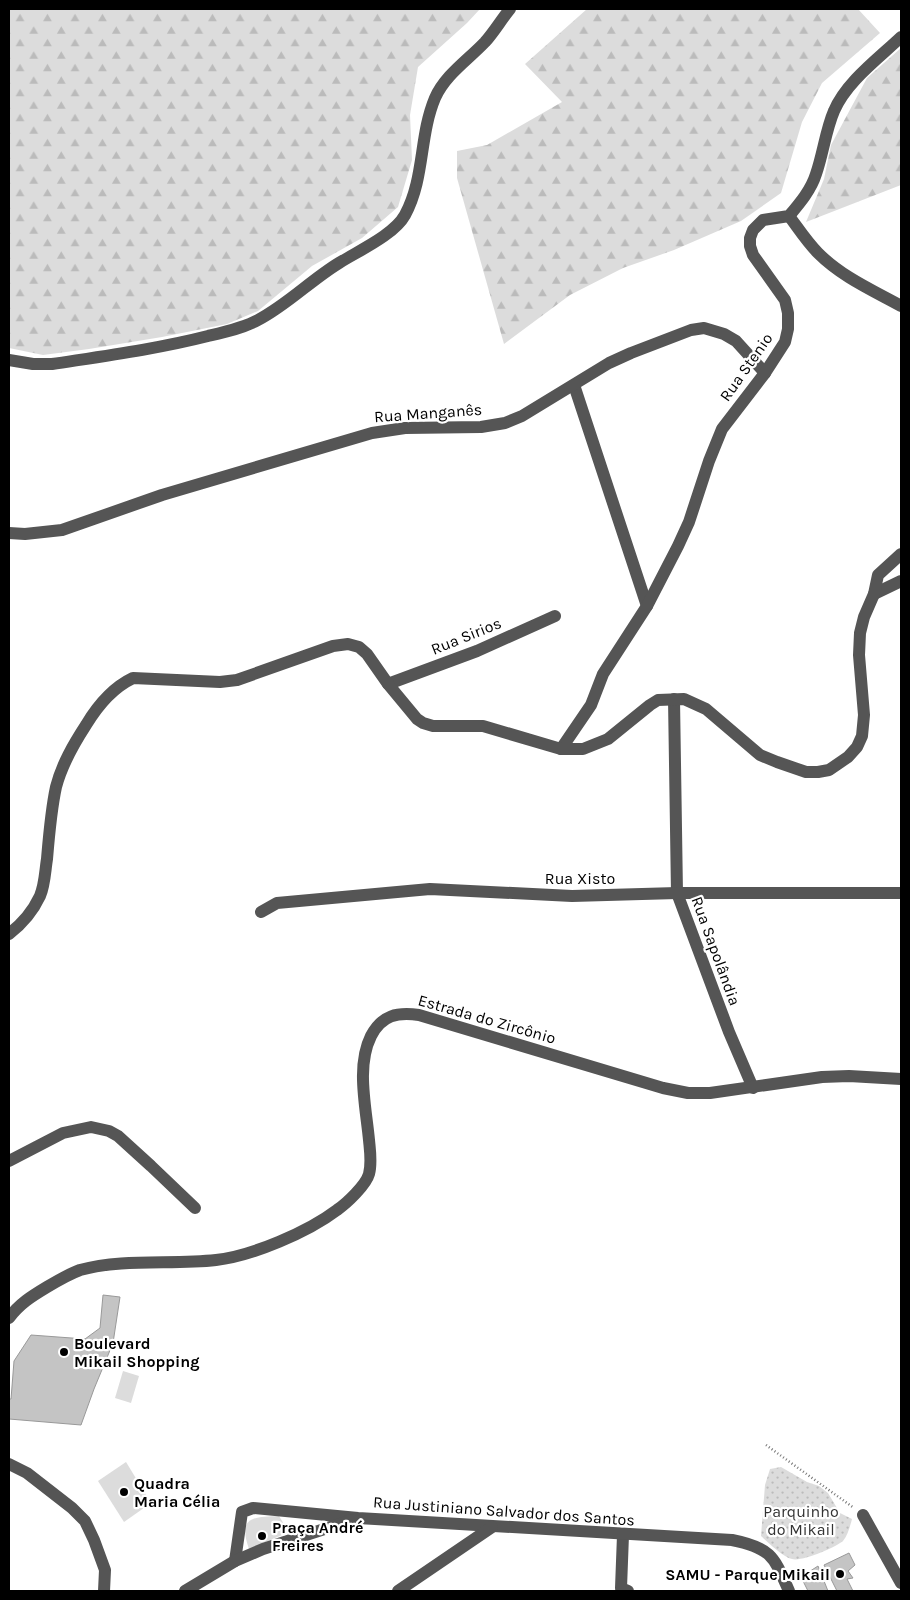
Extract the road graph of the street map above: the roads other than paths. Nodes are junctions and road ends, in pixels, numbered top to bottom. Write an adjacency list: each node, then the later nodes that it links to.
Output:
1 (510, 9): 5 (street)
2 (901, 37): 3 (street)
3 (789, 216): 4 (street); 6 (street, Rua Stenio)
4 (901, 306)
5 (9, 360)
6 (765, 373): 7 (street, Rua Manganês); 12 (street, Rua Stenio)
7 (574, 386): 8 (street, Rua Manganês); 12 (street)
8 (9, 533)
9 (901, 554): 11 (street)
10 (901, 581): 11 (street)
11 (874, 594): 15 (street)
12 (647, 606): 16 (street, Rua Stenio)
13 (554, 616): 14 (street, Rua Sirios)
14 (388, 684): 16 (street); 20 (street)
15 (674, 699): 16 (street); 17 (street, Rua Sapolândia)
16 (561, 749)
17 (678, 893): 18 (street, Rua Xisto); 19 (street, Rua Xisto); 22 (street, Rua Sapolândia)
18 (901, 893)
19 (261, 912)
20 (9, 934)
21 (901, 1079): 22 (street, Estrada do Zircônio)
22 (754, 1088): 25 (street, Estrada do Zircônio)
23 (9, 1161): 24 (street)
24 (195, 1208)
25 (9, 1318)
26 (9, 1464): 34 (street)
27 (863, 1515): 32 (street)
28 (358, 1518): 29 (street, Rua Justiniano Salvador dos Santos); 31 (street); 31 (street, Rua Justiniano Salvador dos Santos)
29 (492, 1527): 30 (street, Rua Justiniano Salvador dos Santos); 36 (street)
30 (623, 1535): 33 (street); 37 (street, Rua Justiniano Salvador dos Santos)
31 (235, 1561): 35 (street)
32 (901, 1583)
33 (622, 1590)
34 (104, 1591)
35 (185, 1591)
36 (398, 1591)
37 (789, 1591)

